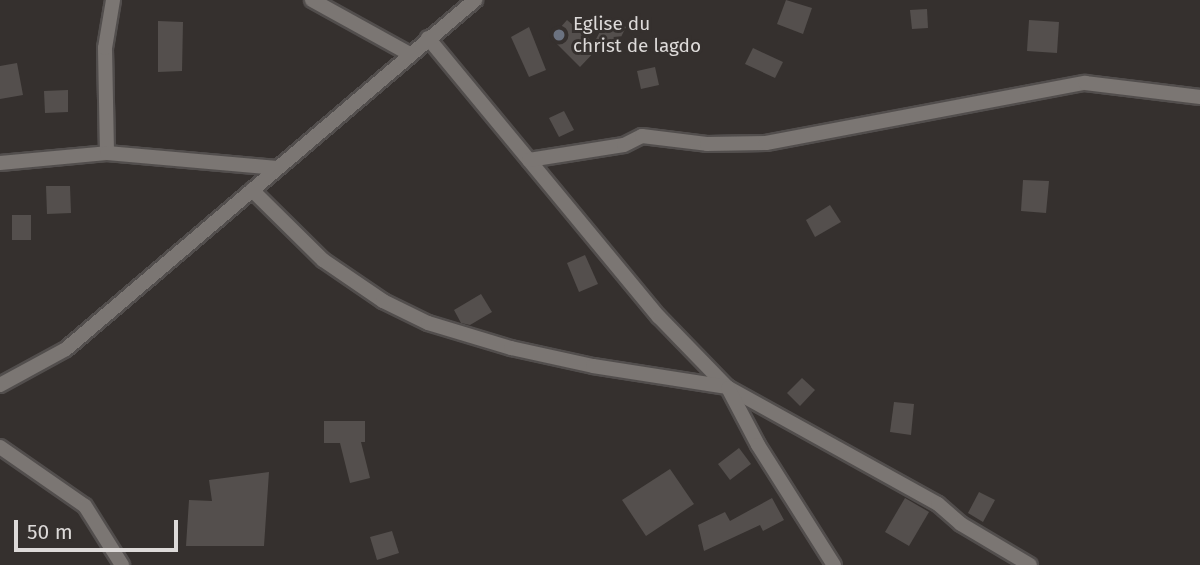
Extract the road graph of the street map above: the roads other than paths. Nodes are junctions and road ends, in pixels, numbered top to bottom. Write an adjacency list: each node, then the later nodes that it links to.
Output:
1 (113, 0): 7 (street)
2 (312, 0): 5 (street)
3 (475, 0): 4 (street)
4 (428, 38): 5 (street); 8 (street)
5 (408, 52): 10 (street)
6 (1200, 97): 8 (street)
7 (107, 153): 9 (street); 10 (street)
8 (529, 160): 13 (street)
9 (0, 163)
10 (276, 168): 11 (street)
11 (252, 190): 12 (street); 13 (street)
12 (0, 385)
13 (727, 387): 16 (street); 17 (street)
14 (0, 447): 15 (street)
15 (122, 565)
16 (834, 565)
17 (1030, 565)

